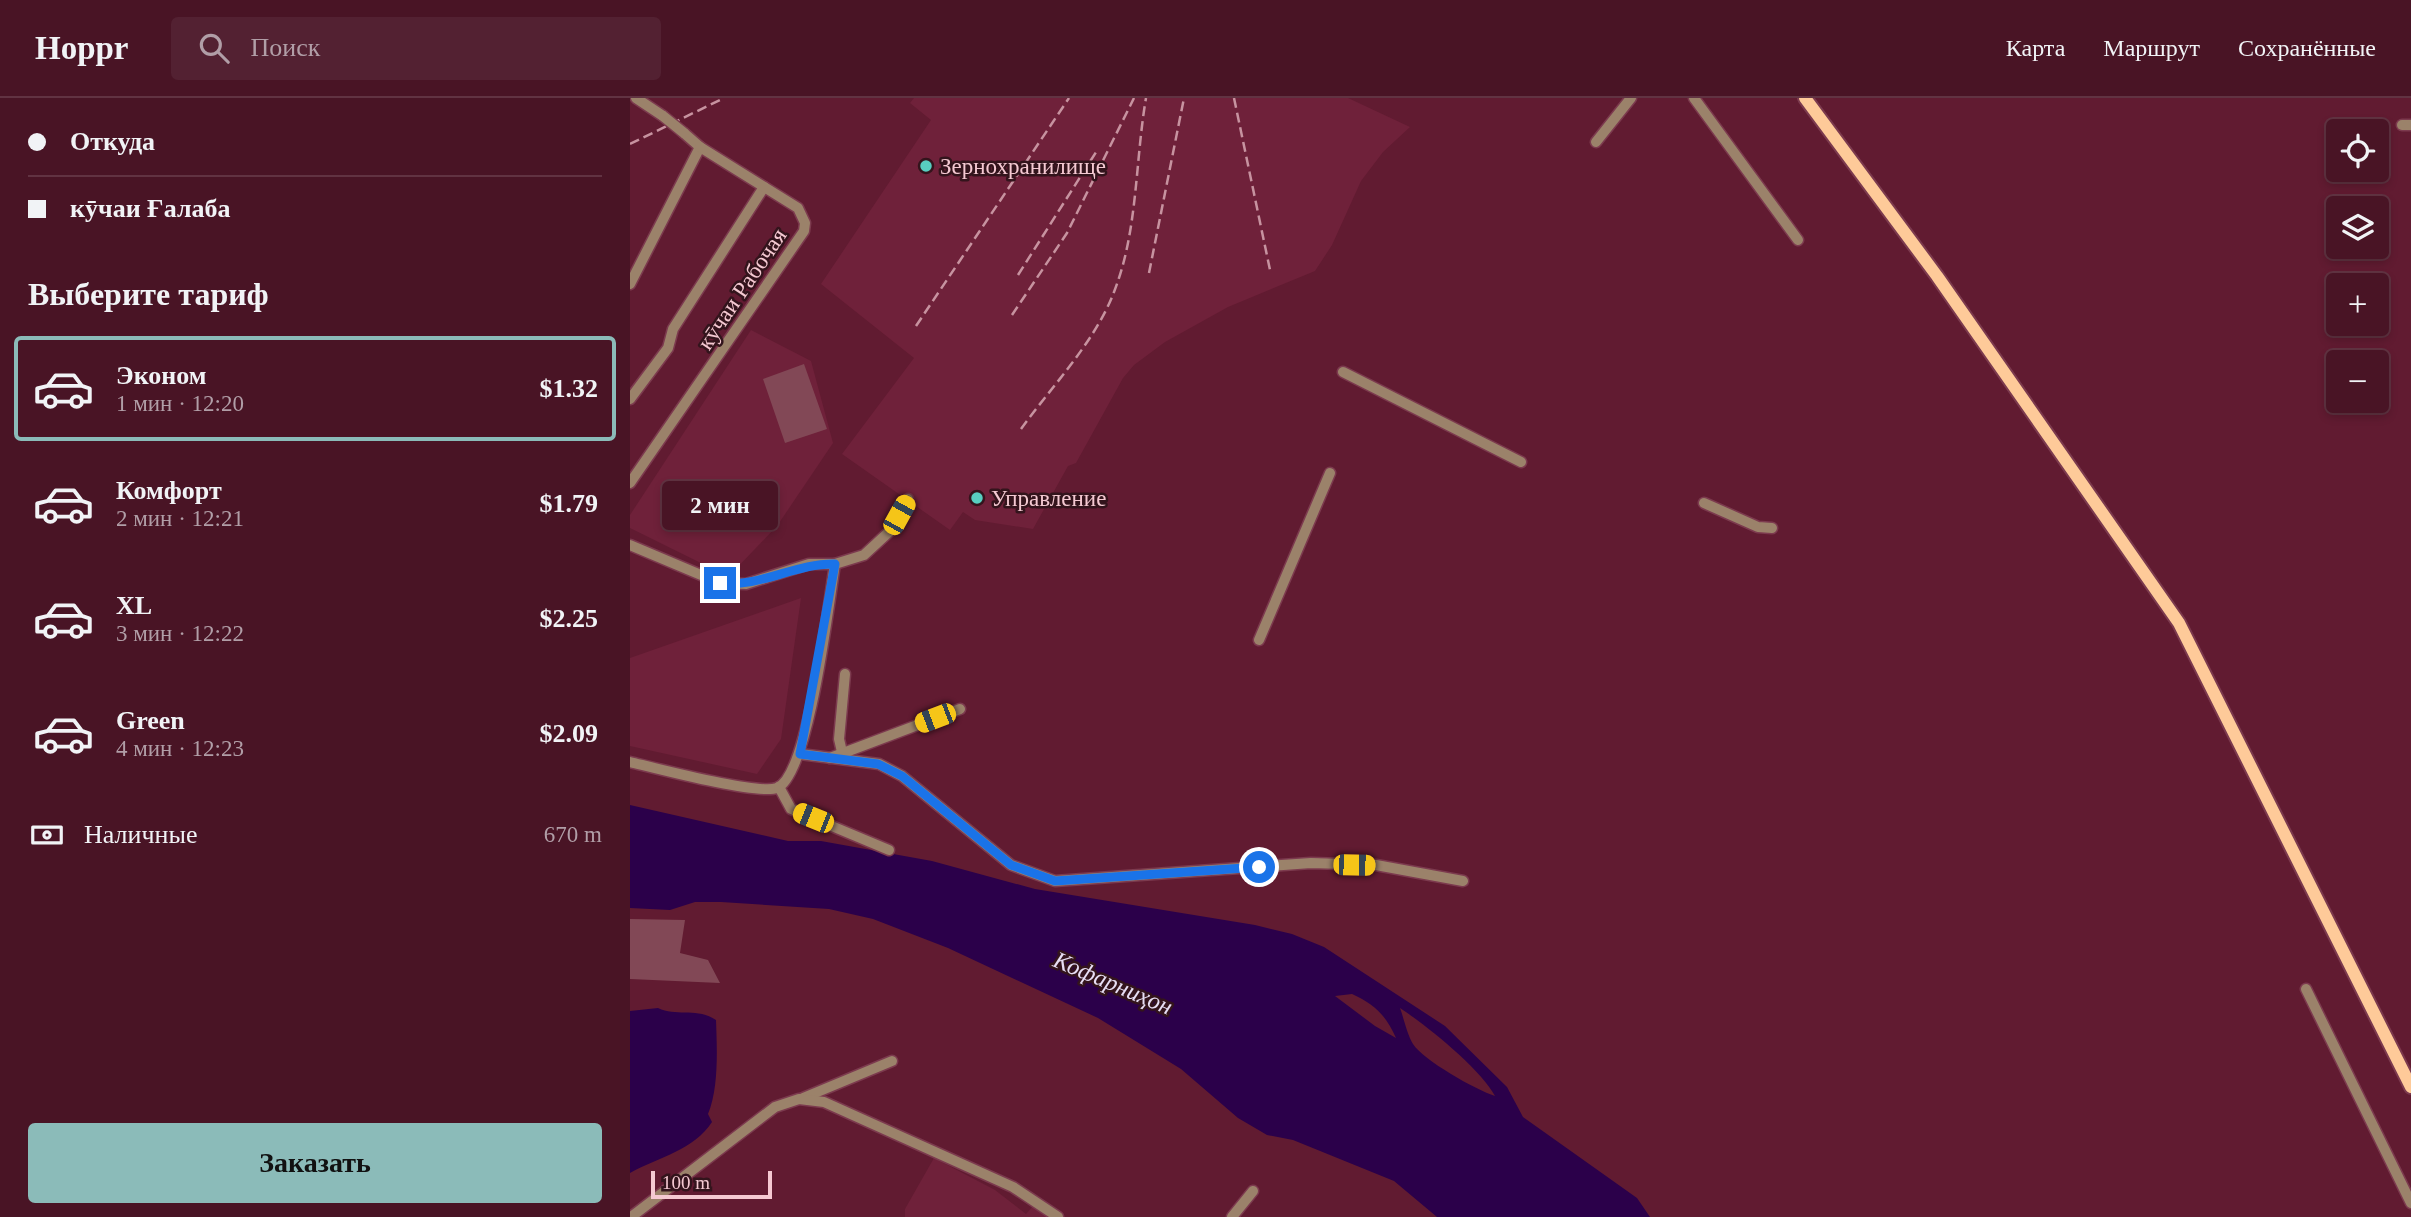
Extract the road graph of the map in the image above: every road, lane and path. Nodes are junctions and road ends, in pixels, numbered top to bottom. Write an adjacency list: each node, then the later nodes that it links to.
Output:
1 (636, 98): 6 (street, кӯчаи Рабочая, bridge)
2 (1631, 98): 5 (street)
3 (1694, 98): 8 (street)
4 (1805, 98): 32 (main road)
5 (1597, 142)
6 (700, 147): 7 (street, кӯчаи Рабочая); 9 (street)
7 (764, 187): 11 (street); 14 (street, кӯчаи Рабочая)
8 (1798, 240)
9 (630, 284)
10 (1343, 372): 12 (street)
11 (630, 399)
12 (1521, 462)
13 (1330, 473): 20 (street)
14 (630, 483)
15 (908, 499): 19 (street)
16 (1704, 503): 17 (street)
17 (1772, 528)
18 (630, 545): 19 (street)
19 (835, 564): 24 (street)
20 (1259, 640)
21 (845, 674): 23 (street)
22 (960, 709): 23 (street)
23 (842, 752): 25 (street)
24 (800, 754): 25 (street); 27 (street)
25 (830, 758): 29 (street)
26 (630, 762): 27 (street)
27 (779, 787): 28 (street)
28 (889, 850)
29 (1463, 881)
30 (2306, 989): 35 (street)
31 (892, 1061): 33 (street)
32 (2411, 1087)
33 (799, 1099): 36 (street); 37 (street)
34 (1253, 1191): 38 (street)
35 (2411, 1203)
36 (632, 1217)
37 (1058, 1217)
38 (1232, 1217)

